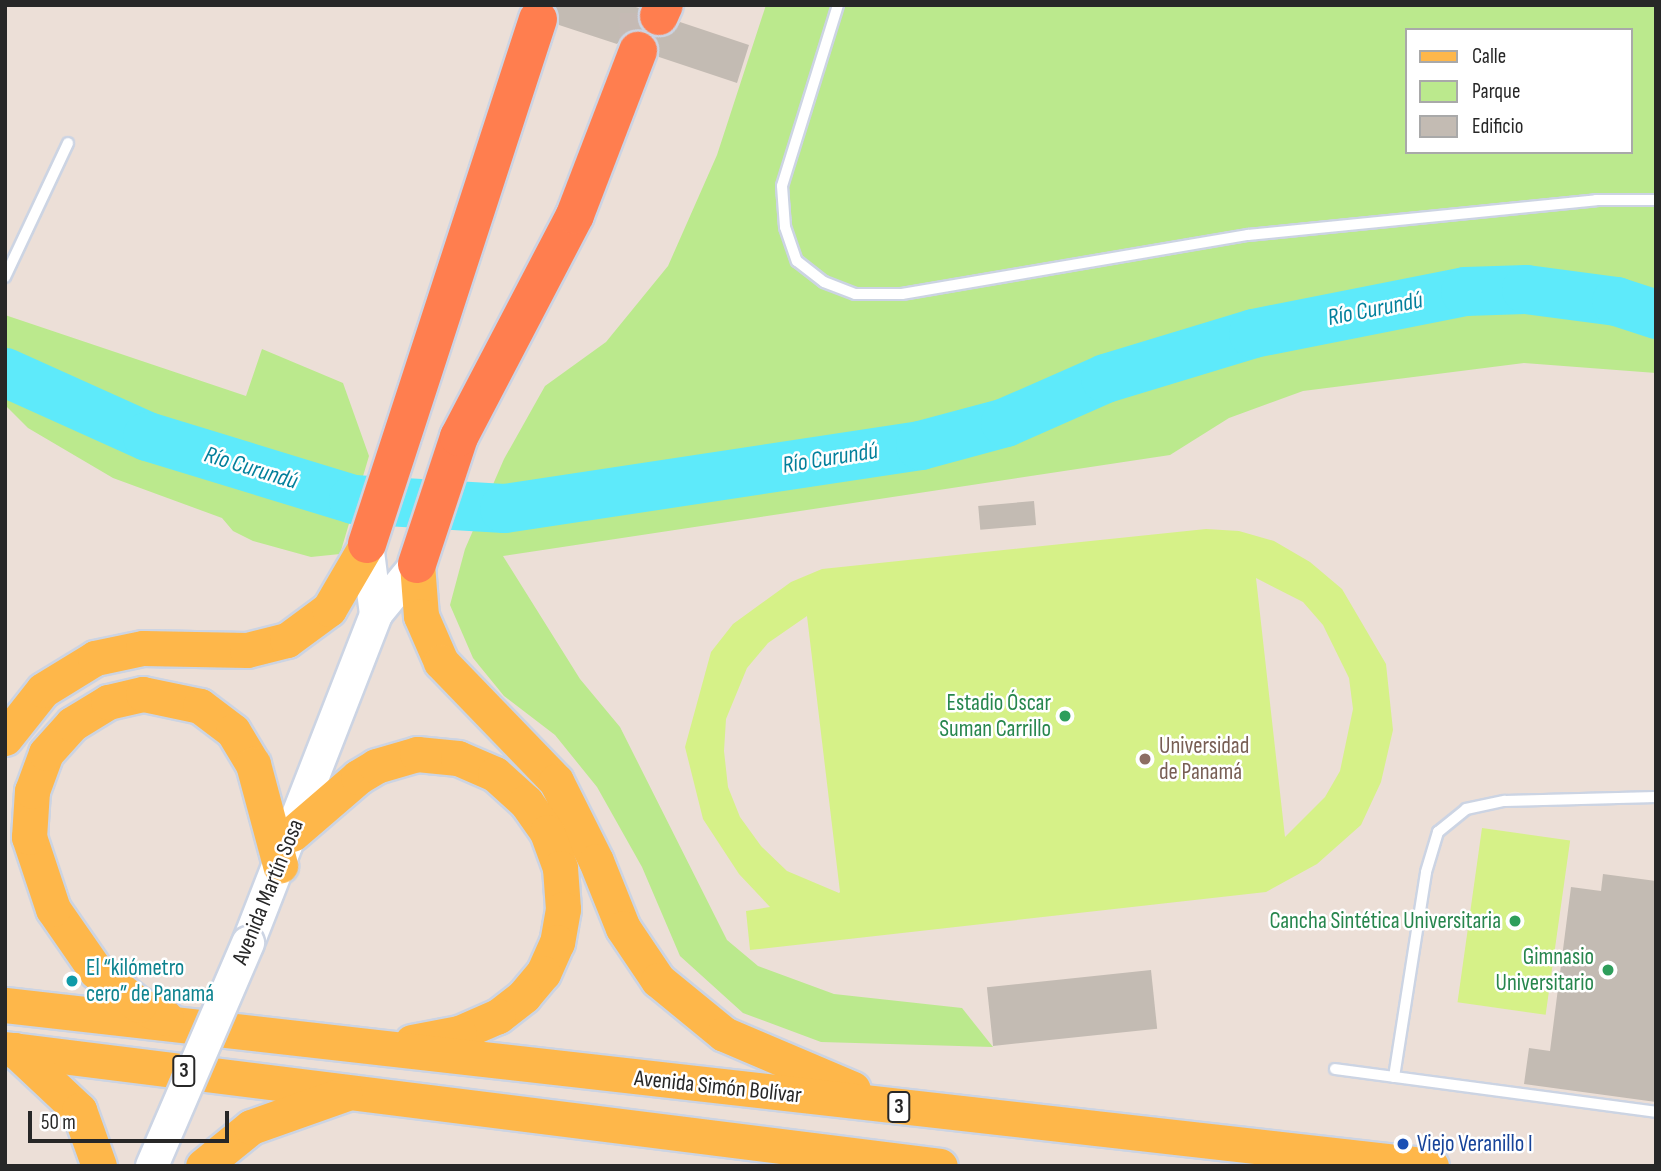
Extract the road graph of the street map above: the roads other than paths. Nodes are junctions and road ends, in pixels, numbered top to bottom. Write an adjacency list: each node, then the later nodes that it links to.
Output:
1 (838, 5): 5 (lane)
2 (538, 19): 7 (highway)
3 (638, 51): 8 (highway)
4 (68, 143): 6 (lane)
5 (1656, 200)
6 (5, 276)
7 (368, 540): 9 (main road, Avenida Martín Sosa); 10 (main road)
8 (419, 559): 9 (main road, Avenida Martín Sosa); 21 (main road)
9 (376, 614): 12 (main road, Avenida Martín Sosa)
10 (5, 738)
11 (1656, 797): 18 (lane)
12 (286, 849): 14 (main road); 15 (main road); 23 (main road, Avenida Martín Sosa, bridge)
13 (5, 1005): 14 (main road, Avenida Simón Bolívar / 3)
14 (189, 1028): 15 (main road, Avenida Simón Bolívar / 3)
15 (367, 1048): 21 (main road, Avenida Simón Bolívar / 3)
16 (10, 1049): 19 (main road, 3); 22 (main road)
17 (1335, 1069): 18 (lane)
18 (1394, 1077): 20 (lane)
19 (352, 1092): 24 (main road); 25 (main road, 3)
20 (1656, 1112)
21 (948, 1113): 26 (main road, Avenida Simón Bolívar / 3)
22 (99, 1166)
23 (152, 1166)
24 (203, 1166)
25 (940, 1166)
26 (1431, 1166)

